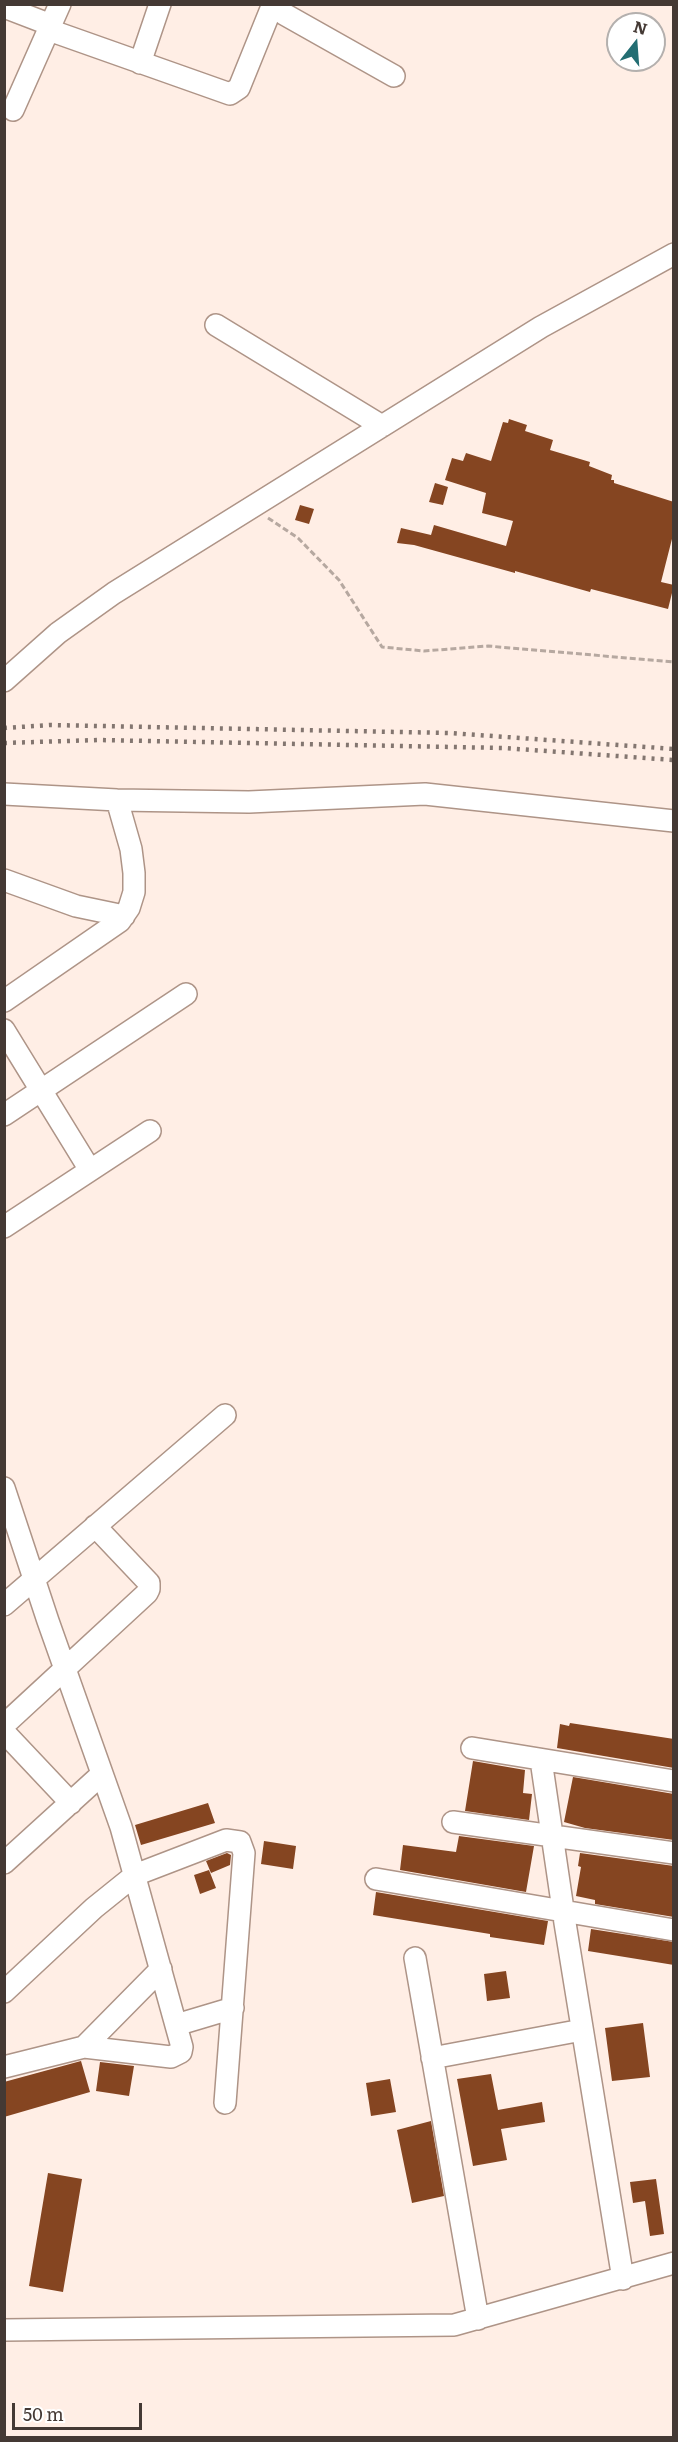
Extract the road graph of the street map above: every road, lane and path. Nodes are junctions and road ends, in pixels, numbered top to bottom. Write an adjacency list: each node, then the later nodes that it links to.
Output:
1 (60, 4): 5 (street)
2 (160, 4): 6 (street)
3 (275, 4): 6 (street); 7 (street)
4 (4, 7): 5 (street)
5 (50, 28): 6 (street); 8 (street)
6 (140, 63)
7 (394, 76)
8 (14, 110)
9 (674, 254): 11 (street)
10 (216, 325): 11 (street)
11 (382, 426): 12 (street)
12 (252, 507): 13 (path); 14 (street)
13 (674, 662)
14 (4, 681)
15 (4, 794): 16 (street)
16 (117, 800): 17 (street); 19 (street)
17 (674, 821)
18 (4, 880): 19 (street)
19 (124, 916): 21 (street)
20 (186, 994): 23 (street)
21 (4, 1001)
22 (4, 1030): 23 (street)
23 (40, 1091): 24 (street); 26 (street)
24 (4, 1115)
25 (150, 1131): 26 (street)
26 (90, 1170): 27 (street)
27 (4, 1227)
28 (225, 1415): 31 (street)
29 (4, 1488): 30 (street)
30 (10, 1524): 32 (street)
31 (95, 1526): 32 (street); 34 (street)
32 (34, 1578): 33 (street); 34 (street)
33 (4, 1605)
34 (65, 1669): 35 (street); 39 (street)
35 (4, 1725)
36 (4, 1731): 41 (street)
37 (472, 1748): 38 (street)
38 (541, 1760): 40 (street); 43 (street)
39 (102, 1774): 41 (street); 46 (street)
40 (674, 1781)
41 (71, 1803): 45 (street)
42 (453, 1822): 43 (street)
43 (554, 1835): 44 (street); 48 (street)
44 (674, 1853)
45 (4, 1863)
46 (135, 1875): 51 (street); 52 (street); 53 (street)
47 (376, 1879): 48 (street)
48 (563, 1910): 49 (street); 55 (street)
49 (674, 1930)
50 (415, 1958): 57 (street)
51 (161, 1969): 54 (street); 56 (street)
52 (4, 1992)
53 (232, 2008): 54 (street); 59 (street)
54 (176, 2025): 56 (street)
55 (582, 2030): 57 (street); 61 (street)
56 (84, 2047): 58 (street)
57 (432, 2058): 62 (street)
58 (4, 2067)
59 (225, 2103)
60 (674, 2263): 61 (street)
61 (623, 2279): 62 (street)
62 (478, 2319): 63 (street)
63 (4, 2330)

